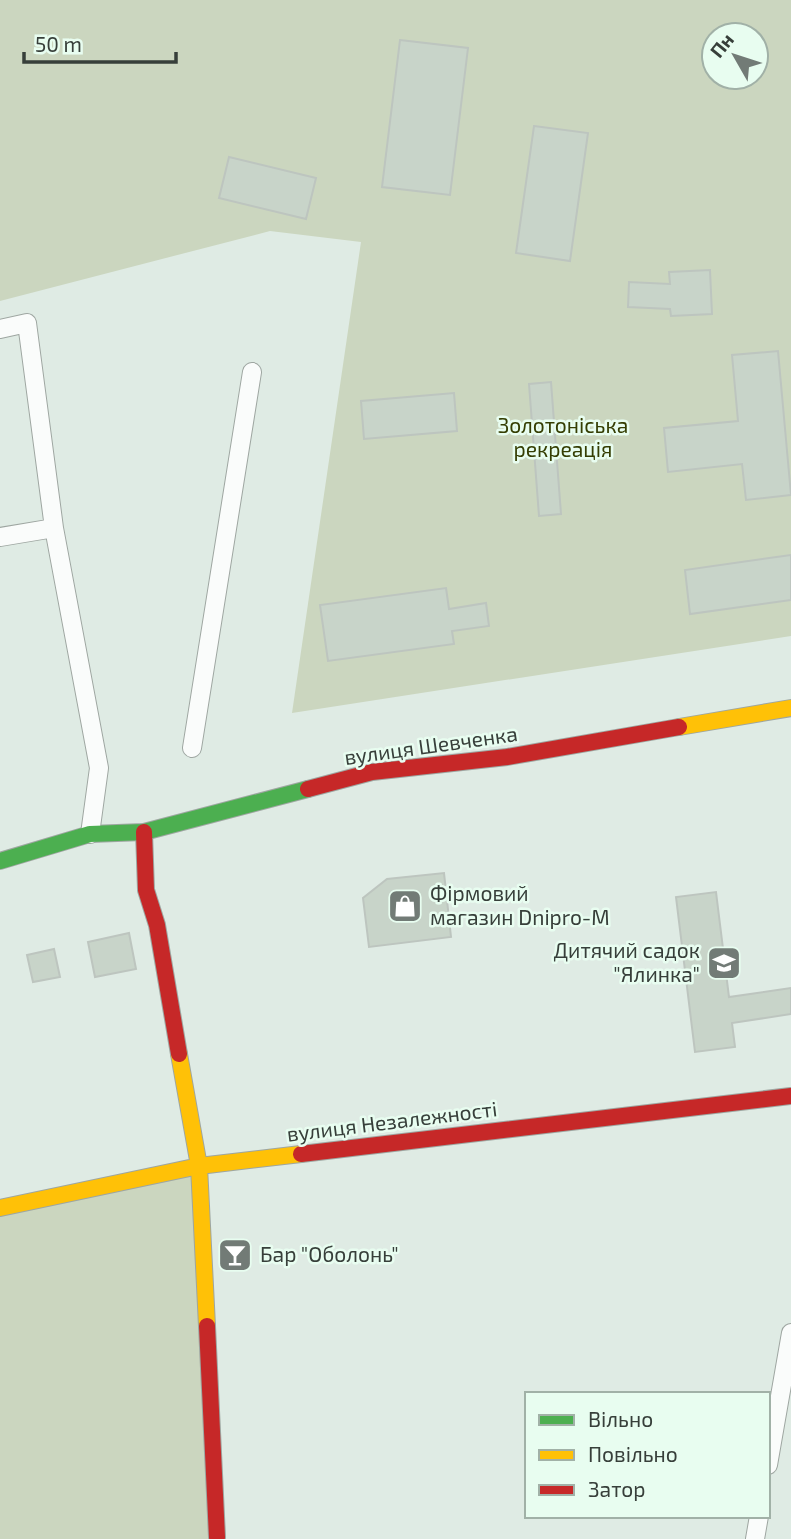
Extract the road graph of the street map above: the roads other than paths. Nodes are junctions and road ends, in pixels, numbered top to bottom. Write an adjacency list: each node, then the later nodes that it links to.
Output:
1 (0, 329): 3 (street)
2 (252, 372): 6 (street)
3 (54, 528): 4 (street); 8 (street)
4 (0, 537)
5 (791, 708): 7 (street, вулиця Шевченка)
6 (192, 748)
7 (144, 832): 8 (street, вулиця Шевченка); 11 (street)
8 (90, 834): 9 (street, вулиця Шевченка)
9 (0, 861)
10 (791, 1096): 11 (street, вулиця Незалежності)
11 (199, 1166): 12 (street, вулиця Незалежності); 17 (street)
12 (0, 1208)
13 (791, 1333): 14 (street)
14 (772, 1423): 15 (street)
15 (770, 1444)
16 (759, 1518): 18 (street)
17 (217, 1538)
18 (755, 1539)

